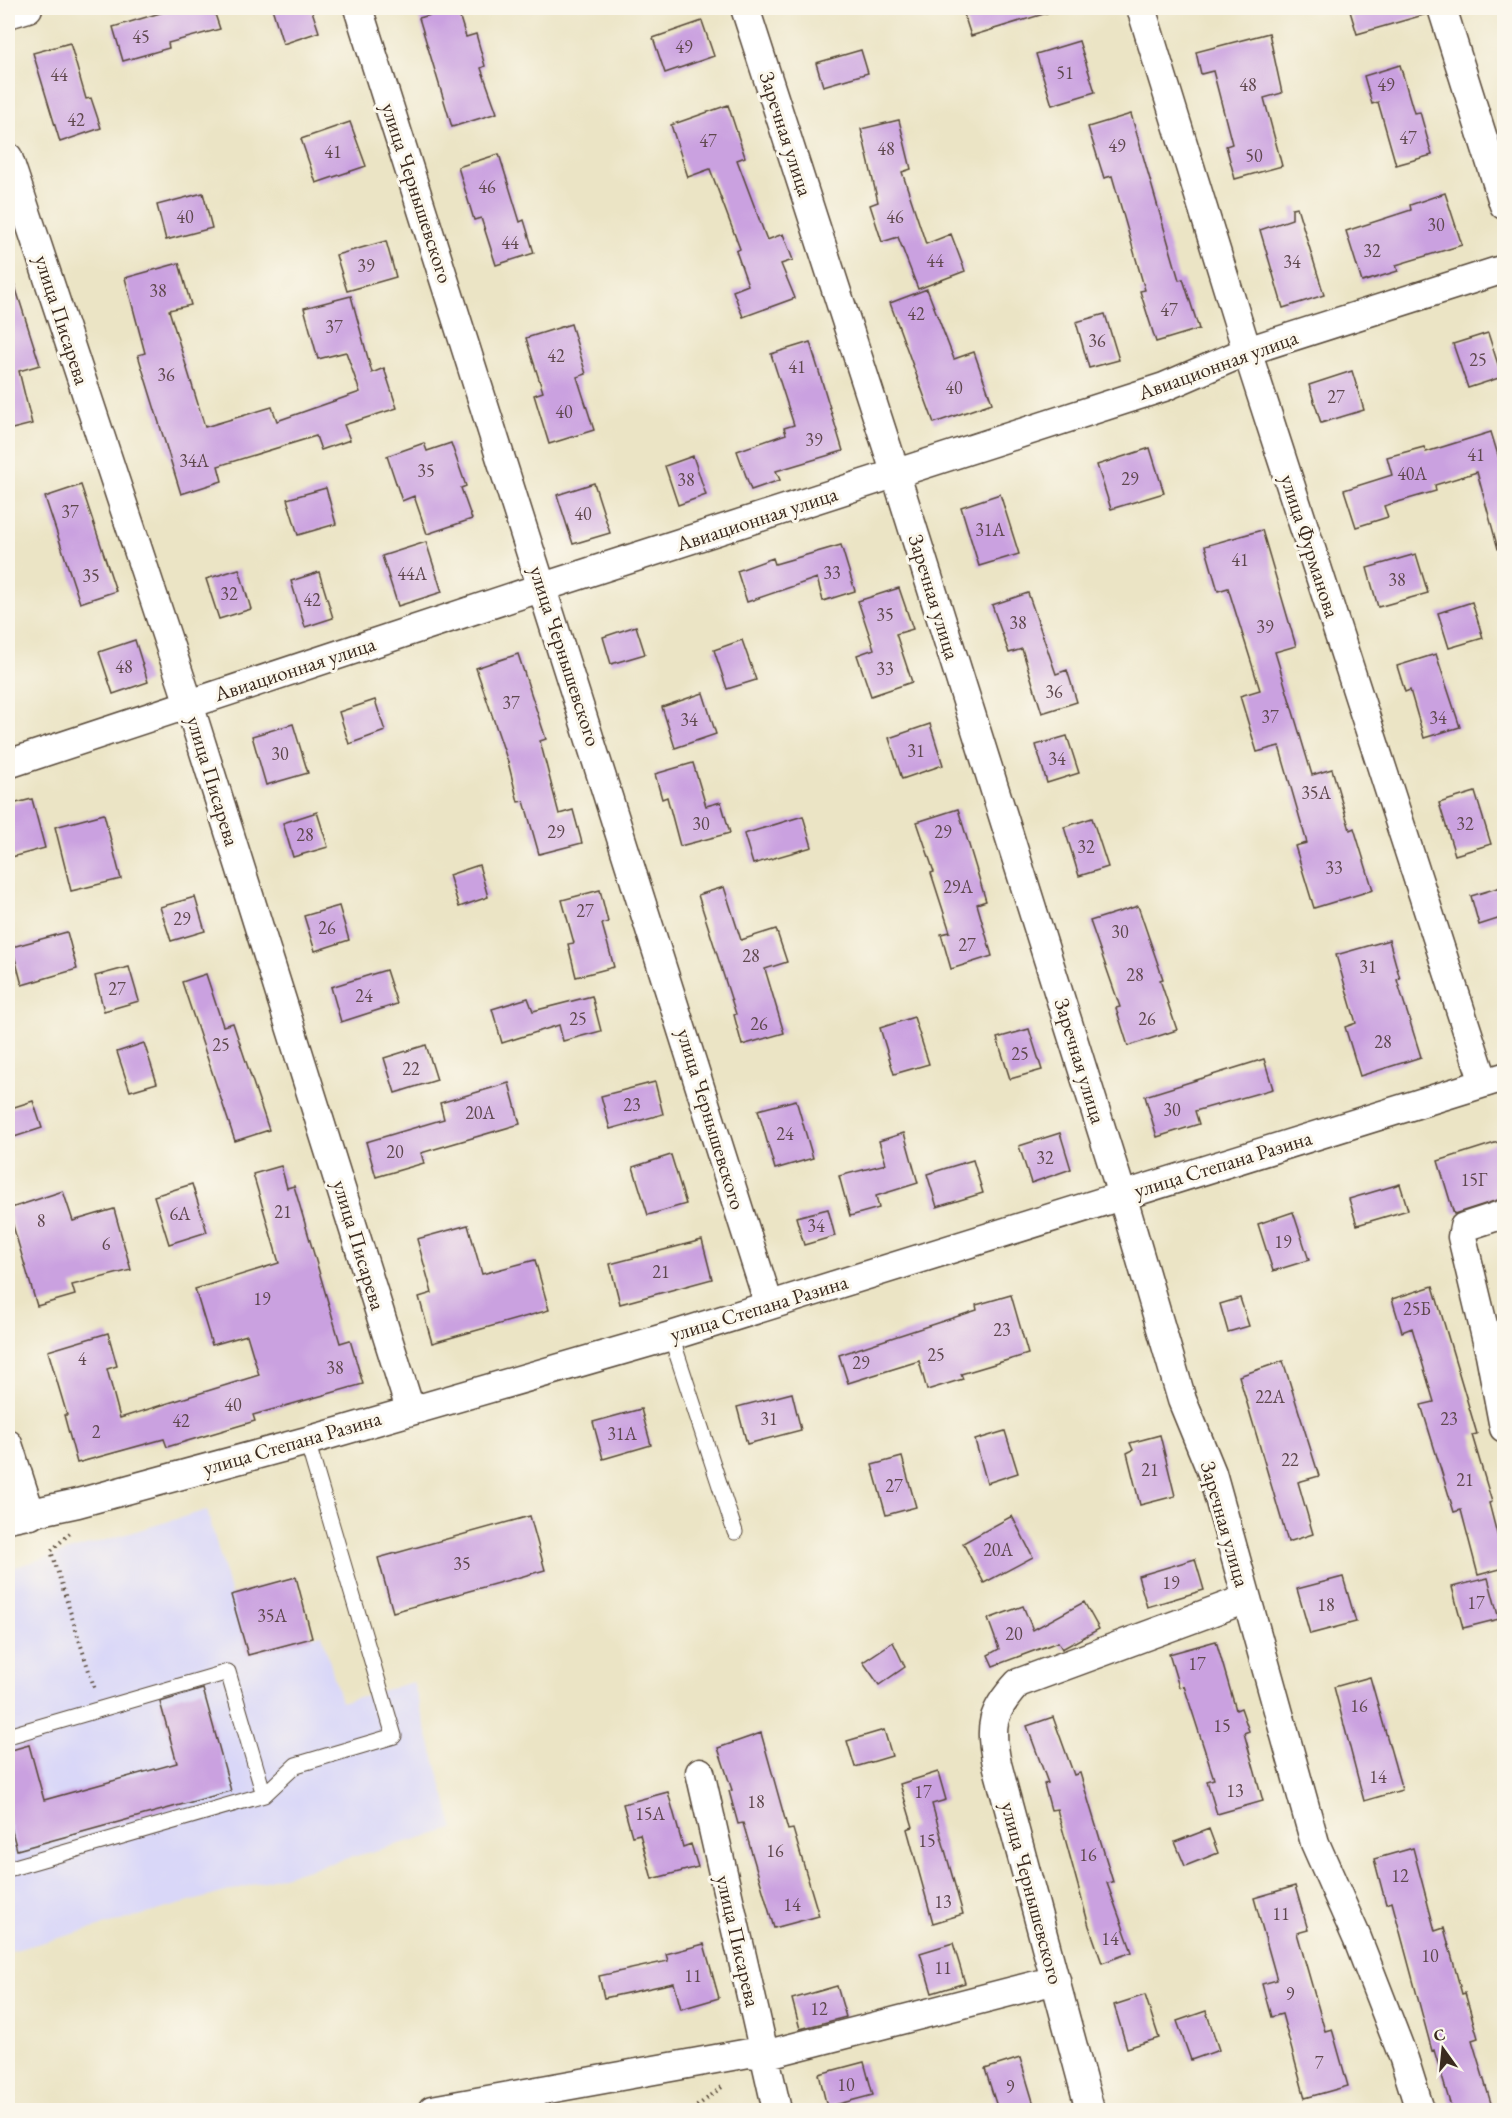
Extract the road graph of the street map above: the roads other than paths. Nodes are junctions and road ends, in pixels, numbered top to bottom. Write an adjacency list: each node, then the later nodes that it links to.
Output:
1 (27, 8): 6 (street)
2 (358, 8): 12 (street, улица Чернышевского)
3 (745, 8): 11 (street, Заречная улица)
4 (1141, 8): 10 (street, улица Фурманова)
5 (1442, 8): 8 (street)
6 (8, 14)
7 (8, 157): 13 (street, улица Писарева)
8 (1504, 205)
9 (1504, 269): 10 (street, Авиационная улица)
10 (1247, 351): 11 (street, Авиационная улица); 15 (street, улица Фурманова)
11 (896, 475): 12 (street, Авиационная улица); 16 (street, Заречная улица)
12 (543, 587): 13 (street, Авиационная улица); 18 (street, улица Чернышевского)
13 (189, 704): 14 (street, Авиационная улица); 21 (street, улица Писарева)
14 (8, 764)
15 (1494, 1080): 16 (street, улица Степана Разина)
16 (1122, 1195): 18 (street, улица Степана Разина); 27 (street, Заречная улица)
17 (1504, 1214): 20 (street)
18 (769, 1305): 19 (street, улица Степана Разина)
19 (670, 1336): 21 (street, улица Степана Разина); 26 (lane)
20 (1497, 1352): 22 (street)
21 (410, 1410): 23 (street, улица Степана Разина)
22 (1504, 1428)
23 (307, 1441): 25 (street, улица Степана Разина); 30 (lane)
24 (8, 1444): 25 (street)
25 (19, 1516)
26 (735, 1532)
27 (1246, 1599): 32 (street, улица Чернышевского); 37 (street, Заречная улица)
28 (8, 1736): 30 (lane)
29 (700, 1772): 33 (street, улица Писарева)
30 (264, 1795): 31 (lane)
31 (8, 1869)
32 (1056, 1980): 33 (street); 36 (street, улица Чернышевского)
33 (764, 2055): 34 (street); 35 (street, улица Писарева)
34 (432, 2110)
35 (777, 2110)
36 (1090, 2110)
37 (1420, 2110)

